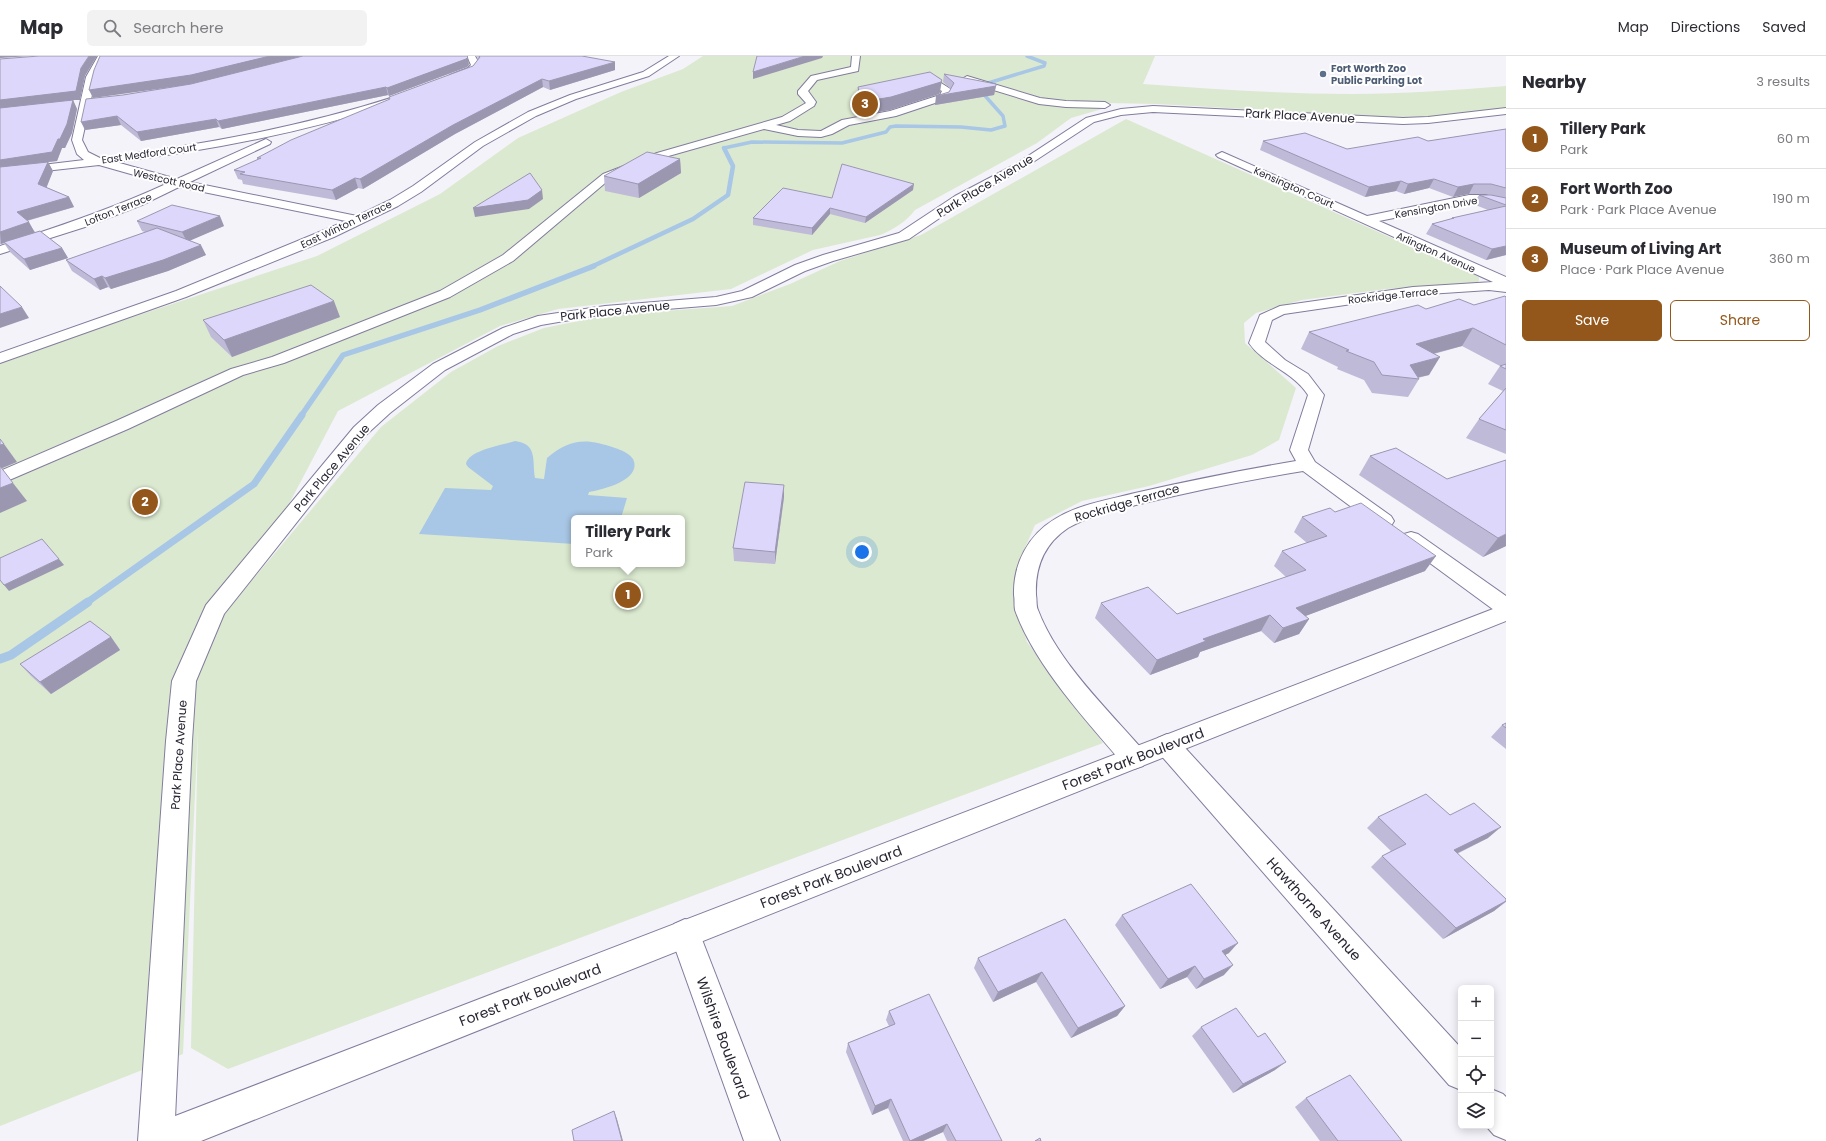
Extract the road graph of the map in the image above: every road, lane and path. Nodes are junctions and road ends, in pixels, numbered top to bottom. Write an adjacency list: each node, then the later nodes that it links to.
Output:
1 (102, 56): 10 (street, Westcott Road)
2 (471, 56): 7 (street)
3 (675, 56): 20 (street, East Winton Terrace)
4 (856, 56): 13 (street)
5 (942, 76): 13 (street)
6 (959, 78): 11 (street)
7 (442, 82)
8 (405, 96): 14 (street)
9 (99, 102): 10 (street)
10 (81, 104): 16 (street, Westcott Road)
11 (1105, 105)
12 (1506, 111): 36 (street, Park Place Avenue)
13 (764, 126): 27 (street)
14 (296, 128): 16 (street, East Medford Court); 18 (street, Lofton Terrace)
15 (1222, 155): 21 (street, Kensington Court)
16 (96, 161): 17 (street, East Medford Court); 18 (street, Westcott Road)
17 (0, 173)
18 (179, 184): 20 (street, Westcott Road); 22 (street, Lofton Terrace)
19 (1506, 204): 21 (street, Kensington Drive)
20 (359, 220): 25 (street, East Winton Terrace)
21 (1366, 220): 23 (street, Arlington Avenue)
22 (0, 250)
23 (1506, 282)
24 (1506, 288): 26 (street, Rockridge Terrace)
25 (0, 358)
26 (1307, 466): 28 (street); 31 (street, Rockridge Terrace)
27 (0, 478)
28 (1506, 606)
29 (1506, 612): 30 (street, Forest Park Boulevard)
30 (1167, 745): 31 (street, Forest Park Boulevard); 33 (street, Hawthorne Avenue)
31 (1134, 758): 32 (street, Forest Park Boulevard)
32 (685, 934): 36 (street, Forest Park Boulevard); 37 (street, Wilshire Boulevard)
33 (1458, 1070)
34 (1494, 1109): 35 (street)
35 (1506, 1123)
36 (156, 1141)
37 (762, 1141)

